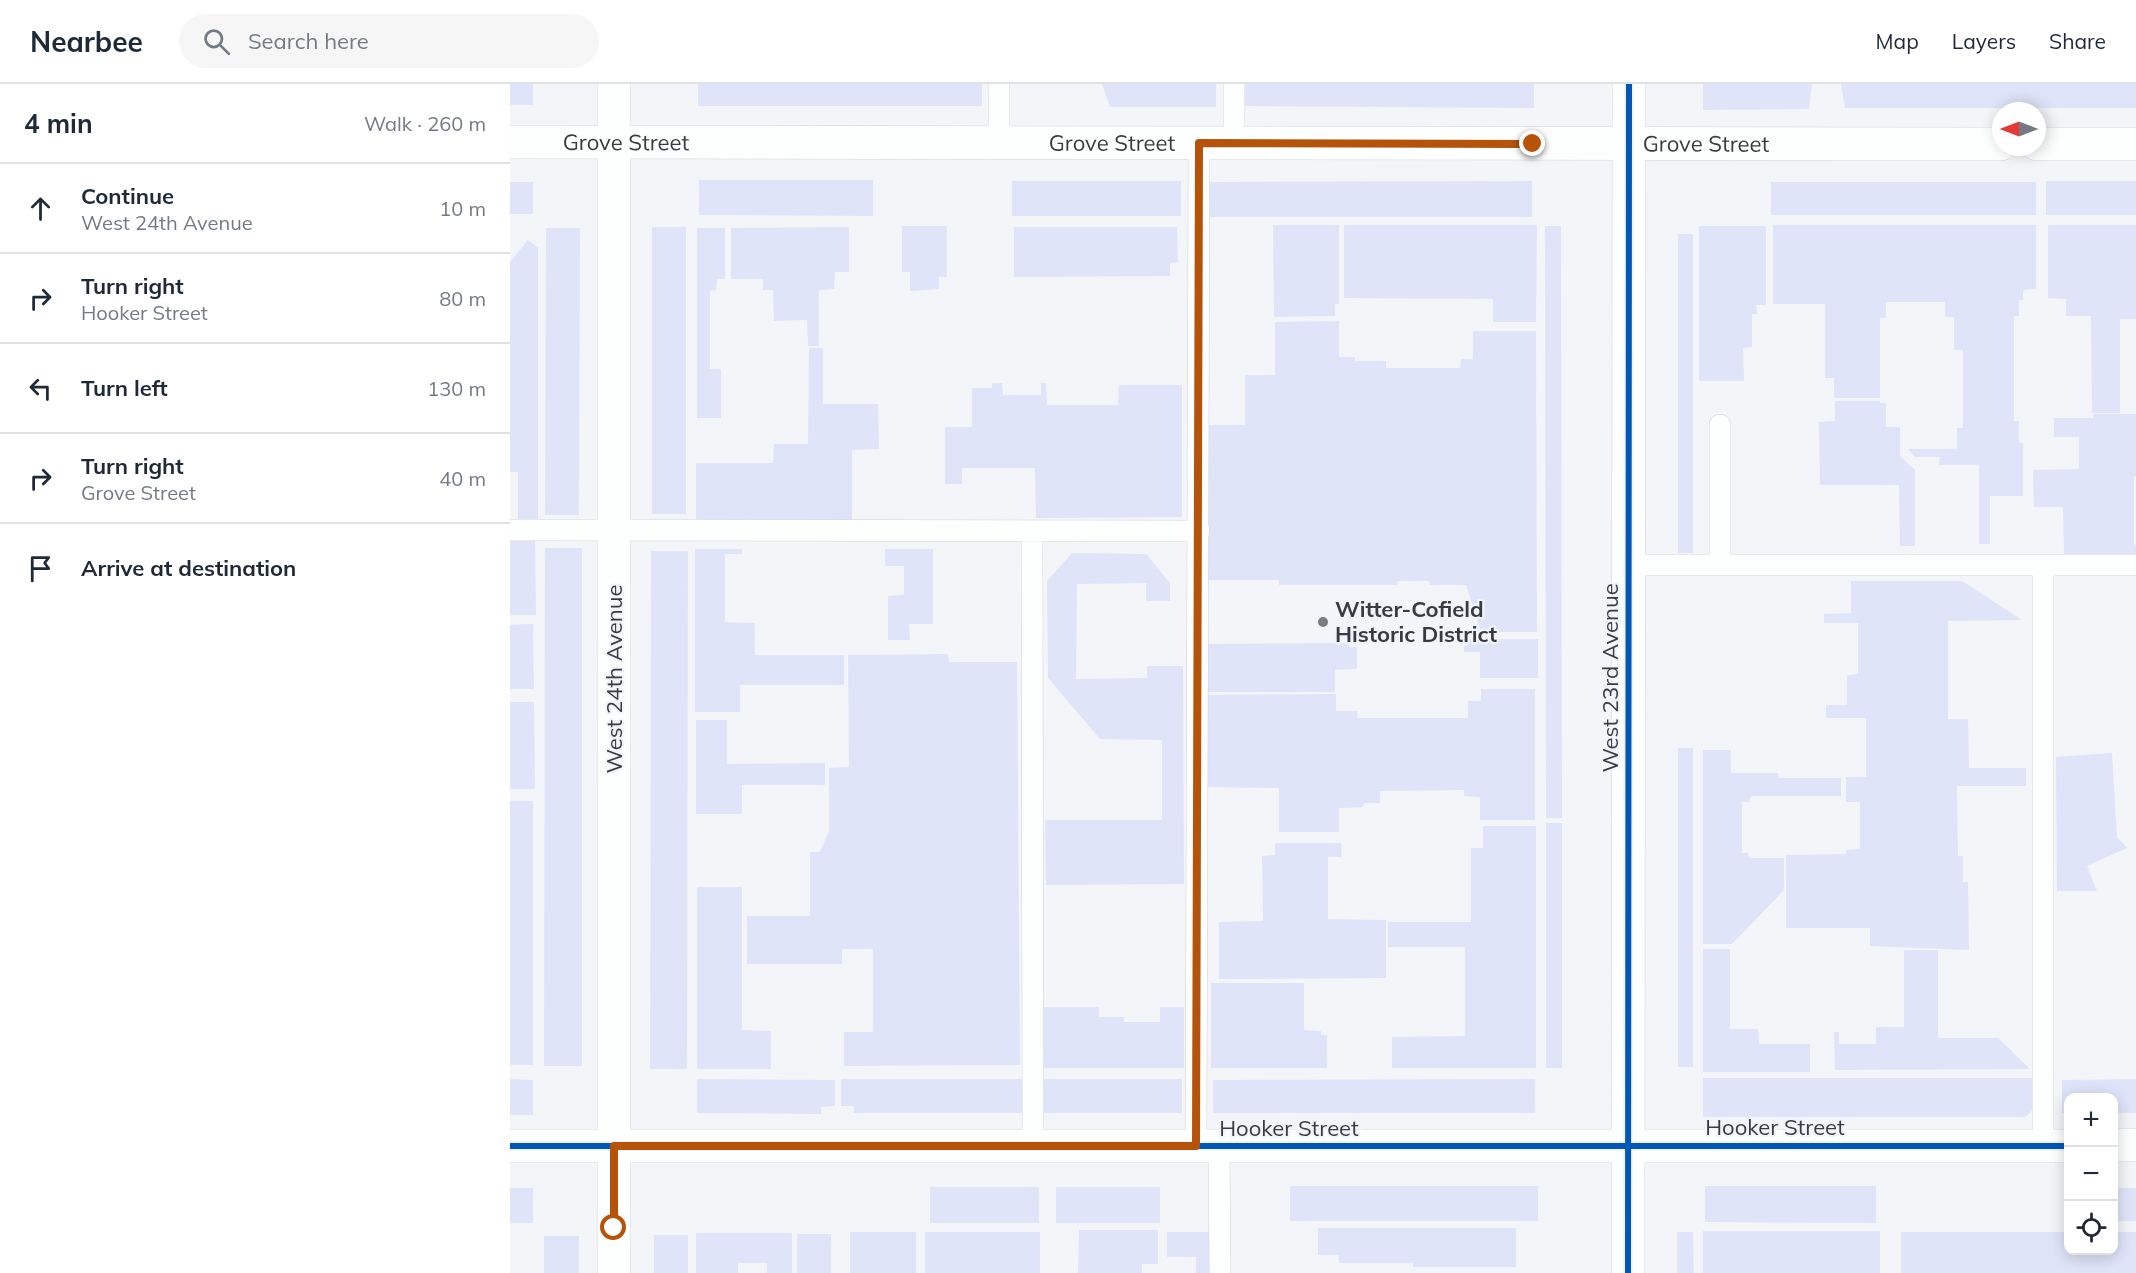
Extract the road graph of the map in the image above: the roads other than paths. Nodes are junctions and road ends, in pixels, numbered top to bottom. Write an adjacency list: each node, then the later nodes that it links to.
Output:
1 (614, 84): 6 (street, West 24th Avenue)
2 (999, 84): 7 (lane)
3 (1234, 84): 9 (lane)
4 (1629, 84): 10 (street, West 23rd Avenue)
5 (510, 142): 6 (street, Grove Street)
6 (614, 143): 7 (street, Grove Street); 16 (street, West 24th Avenue)
7 (999, 143): 8 (street, Grove Street)
8 (1199, 143): 9 (street, Grove Street); 18 (lane)
9 (1234, 143): 10 (street, Grove Street)
10 (1629, 144): 11 (street, Grove Street); 19 (street, West 23rd Avenue)
11 (1992, 144)
12 (2046, 144): 13 (street)
13 (2136, 144)
14 (1720, 426): 20 (lane)
15 (510, 530): 16 (lane)
16 (614, 531): 17 (lane); 26 (street, West 24th Avenue)
17 (1032, 531): 18 (lane); 27 (lane)
18 (1199, 531): 28 (lane)
19 (1628, 565): 20 (lane); 29 (street, West 23rd Avenue)
20 (1720, 565): 21 (lane)
21 (2043, 565): 22 (lane); 30 (lane)
22 (2136, 565)
23 (2118, 1145): 24 (street)
24 (2136, 1145)
25 (510, 1146): 26 (street, Hooker Street)
26 (614, 1146): 27 (street, Hooker Street); 31 (street, West 24th Avenue)
27 (1033, 1146): 28 (street, Hooker Street)
28 (1208, 1146): 29 (street, Hooker Street); 32 (lane)
29 (1628, 1146): 30 (street, Hooker Street); 33 (street, West 23rd Avenue)
30 (2056, 1146)
31 (614, 1273)
32 (1220, 1273)
33 (1628, 1273)

